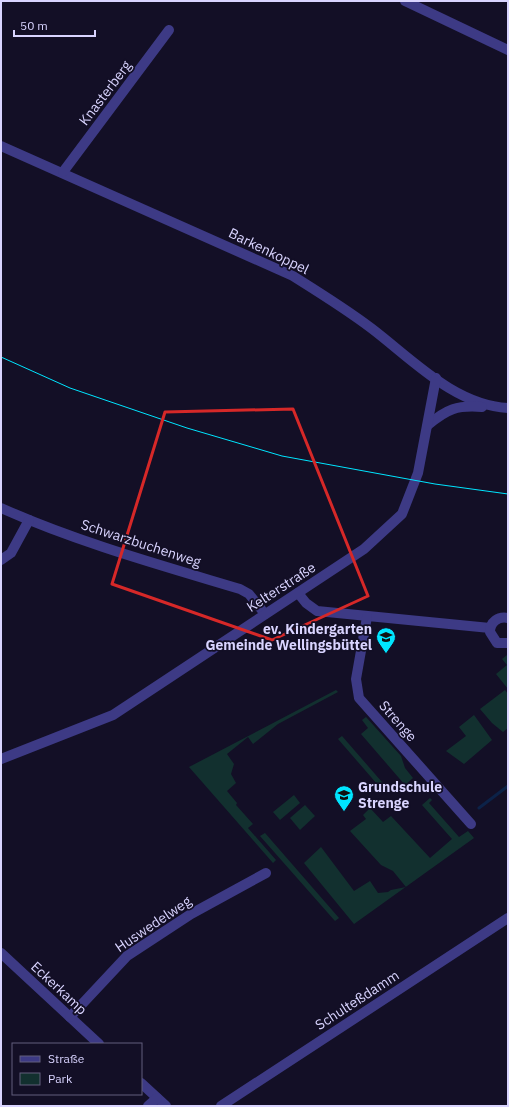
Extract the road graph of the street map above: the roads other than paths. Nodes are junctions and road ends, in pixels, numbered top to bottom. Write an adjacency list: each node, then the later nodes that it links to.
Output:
1 (405, 1): 3 (street)
2 (169, 30): 5 (street, Knasterberg)
3 (508, 50)
4 (1, 146): 5 (street, Barkenkoppel)
5 (63, 172): 6 (street, Barkenkoppel)
6 (436, 378): 7 (street, Barkenkoppel); 9 (street, Kelterstraße)
7 (494, 407): 8 (street, Barkenkoppel); 9 (street)
8 (508, 408)
9 (428, 425): 13 (street, Kelterstraße)
10 (1, 508): 11 (street, Schwarzbuchenweg)
11 (29, 520): 12 (street); 14 (street, Schwarzbuchenweg)
12 (1, 560)
13 (298, 593): 14 (street, Kelterstraße); 15 (street)
14 (265, 614): 19 (street, Kelterstraße)
15 (367, 617): 17 (street); 20 (street, Strenge)
16 (508, 618): 17 (street)
17 (490, 628): 18 (street)
18 (508, 643)
19 (1, 759)
20 (471, 824)
21 (266, 873): 24 (street, Huswedelweg)
22 (508, 918): 30 (street, Schulteßdamm)
23 (1, 953): 24 (street, Eckerkamp)
24 (70, 1017): 25 (street, Eckerkamp)
25 (98, 1043)
26 (142, 1084): 27 (street)
27 (157, 1098): 28 (street); 29 (street)
28 (148, 1106)
29 (166, 1106)
30 (222, 1106)

